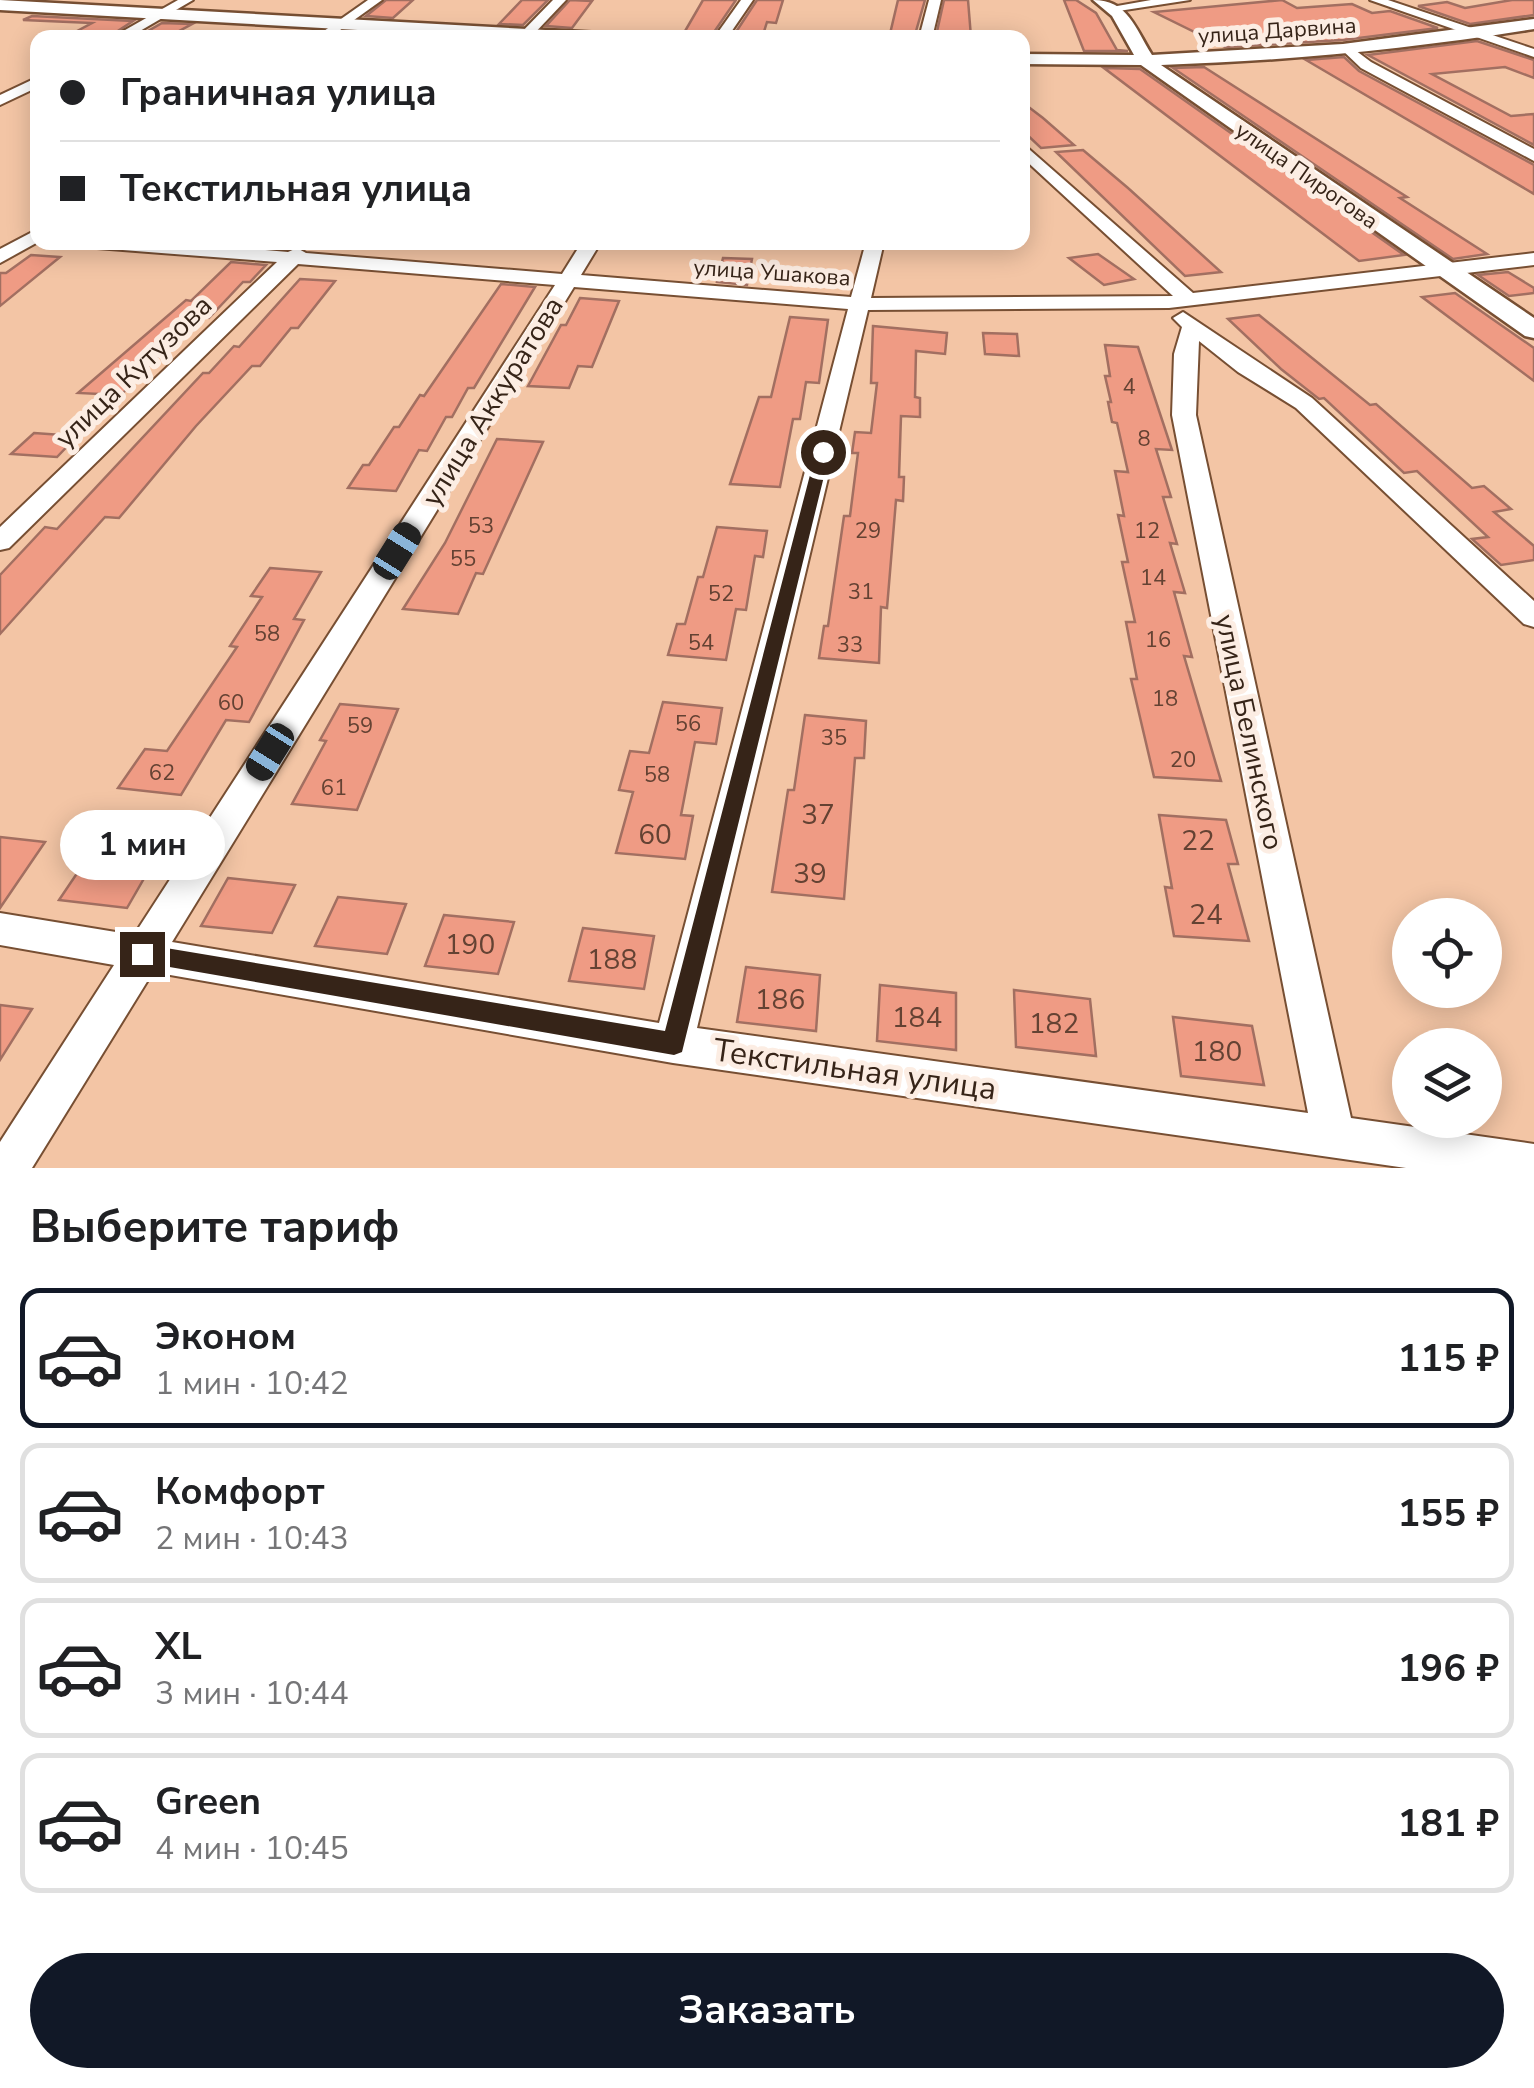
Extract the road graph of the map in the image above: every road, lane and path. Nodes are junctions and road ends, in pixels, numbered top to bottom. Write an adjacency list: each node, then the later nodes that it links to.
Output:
1 (186, 0): 10 (street)
2 (376, 0): 11 (street)
3 (560, 0): 16 (street)
4 (747, 0): 17 (street)
5 (935, 0): 18 (street)
6 (1184, 0): 8 (street)
7 (1376, 0): 19 (street)
8 (1106, 4): 23 (street, улица Пирогова)
9 (0, 5): 10 (street)
10 (161, 14): 11 (street); 13 (street)
11 (341, 23): 14 (street); 15 (street)
12 (1534, 24): 19 (street, улица Дарвина)
13 (132, 30)
14 (331, 30)
15 (448, 30)
16 (530, 30)
17 (726, 30)
18 (927, 30)
19 (1481, 34): 20 (street, улица Дарвина); 21 (street)
20 (1347, 48): 23 (street, улица Дарвина); 27 (street)
21 (1534, 53)
22 (1030, 59): 23 (street, улица Дарвина)
23 (1148, 63): 38 (street, улица Пирогова)
24 (30, 85): 25 (street)
25 (0, 101)
26 (1030, 156): 41 (street)
27 (1534, 156)
28 (0, 234): 29 (street)
29 (30, 236)
30 (30, 240): 35 (street)
31 (183, 250): 36 (street, улица Ушакова)
32 (300, 250): 36 (street, улица Кутузова)
33 (587, 250): 39 (street, улица Аккуратова)
34 (873, 250): 40 (street)
35 (0, 257)
36 (290, 260): 39 (street, улица Ушакова); 43 (street, улица Кутузова)
37 (1534, 260): 38 (street, улица Ушакова)
38 (1444, 270): 41 (street, улица Ушакова); 42 (street, улица Пирогова)
39 (567, 282): 40 (street, улица Ушакова); 46 (street, улица Аккуратова)
40 (860, 304): 41 (street, улица Ушакова); 47 (street)
41 (1184, 310): 44 (street); 48 (street, улица Белинского)
42 (1534, 330)
43 (0, 542)
44 (1534, 617)
45 (0, 928): 46 (street, Текстильная улица)
46 (142, 954): 47 (street, Текстильная улица); 50 (street, улица Аккуратова)
47 (674, 1044): 48 (street, Текстильная улица)
48 (1334, 1136): 49 (street, Текстильная улица)
49 (1534, 1165)
50 (8, 1168)

